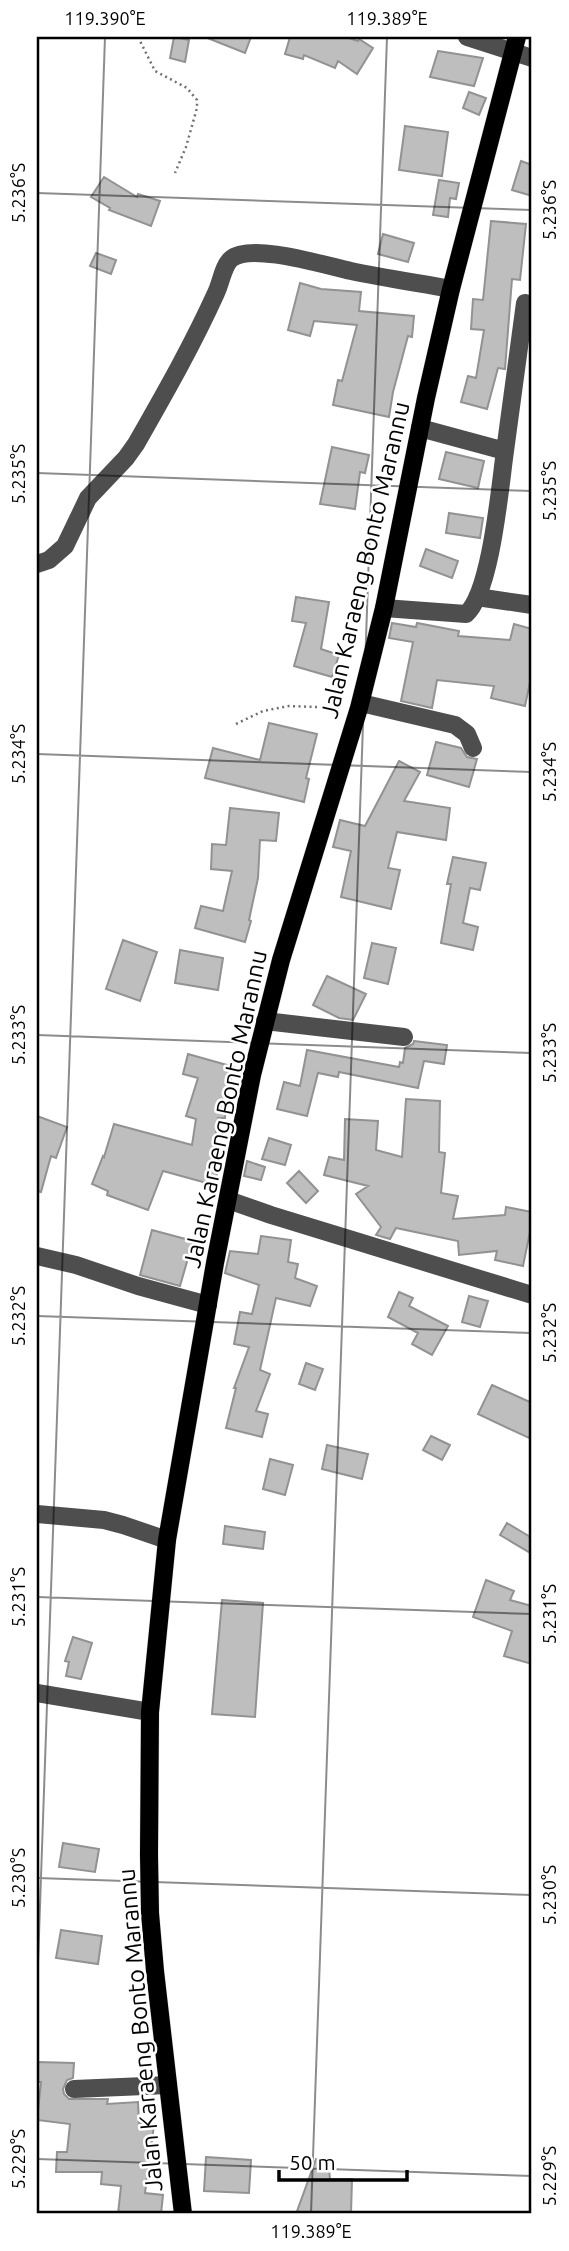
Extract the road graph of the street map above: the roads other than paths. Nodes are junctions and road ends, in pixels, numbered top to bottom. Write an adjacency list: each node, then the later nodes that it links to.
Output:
1 (467, 37): 2 (street)
2 (515, 44): 3 (street); 4 (main road, Jalan Karaeng Bonto Marannu)
3 (532, 58)
4 (451, 289): 6 (main road, Jalan Karaeng Bonto Marannu); 8 (street)
5 (525, 303): 7 (street)
6 (420, 428): 7 (street); 11 (main road, Jalan Karaeng Bonto Marannu)
7 (505, 451): 9 (street)
8 (37, 564)
9 (477, 597): 10 (street); 11 (street)
10 (532, 605)
11 (384, 608): 12 (main road, Jalan Karaeng Bonto Marannu)
12 (360, 706): 13 (street); 14 (main road, Jalan Karaeng Bonto Marannu)
13 (473, 748)
14 (265, 1021): 15 (street); 16 (main road, Jalan Karaeng Bonto Marannu)
15 (404, 1037)
16 (228, 1200): 18 (street); 19 (main road, Jalan Karaeng Bonto Marannu)
17 (37, 1256): 19 (street)
18 (532, 1295)
19 (208, 1305): 21 (main road, Jalan Karaeng Bonto Marannu)
20 (37, 1514): 21 (street)
21 (167, 1540): 23 (main road, Jalan Karaeng Bonto Marannu)
22 (37, 1693): 23 (street)
23 (150, 1712): 24 (main road, Jalan Karaeng Bonto Marannu)
24 (168, 2085): 25 (street); 26 (main road, Jalan Karaeng Bonto Marannu)
25 (74, 2089)
26 (183, 2214)

